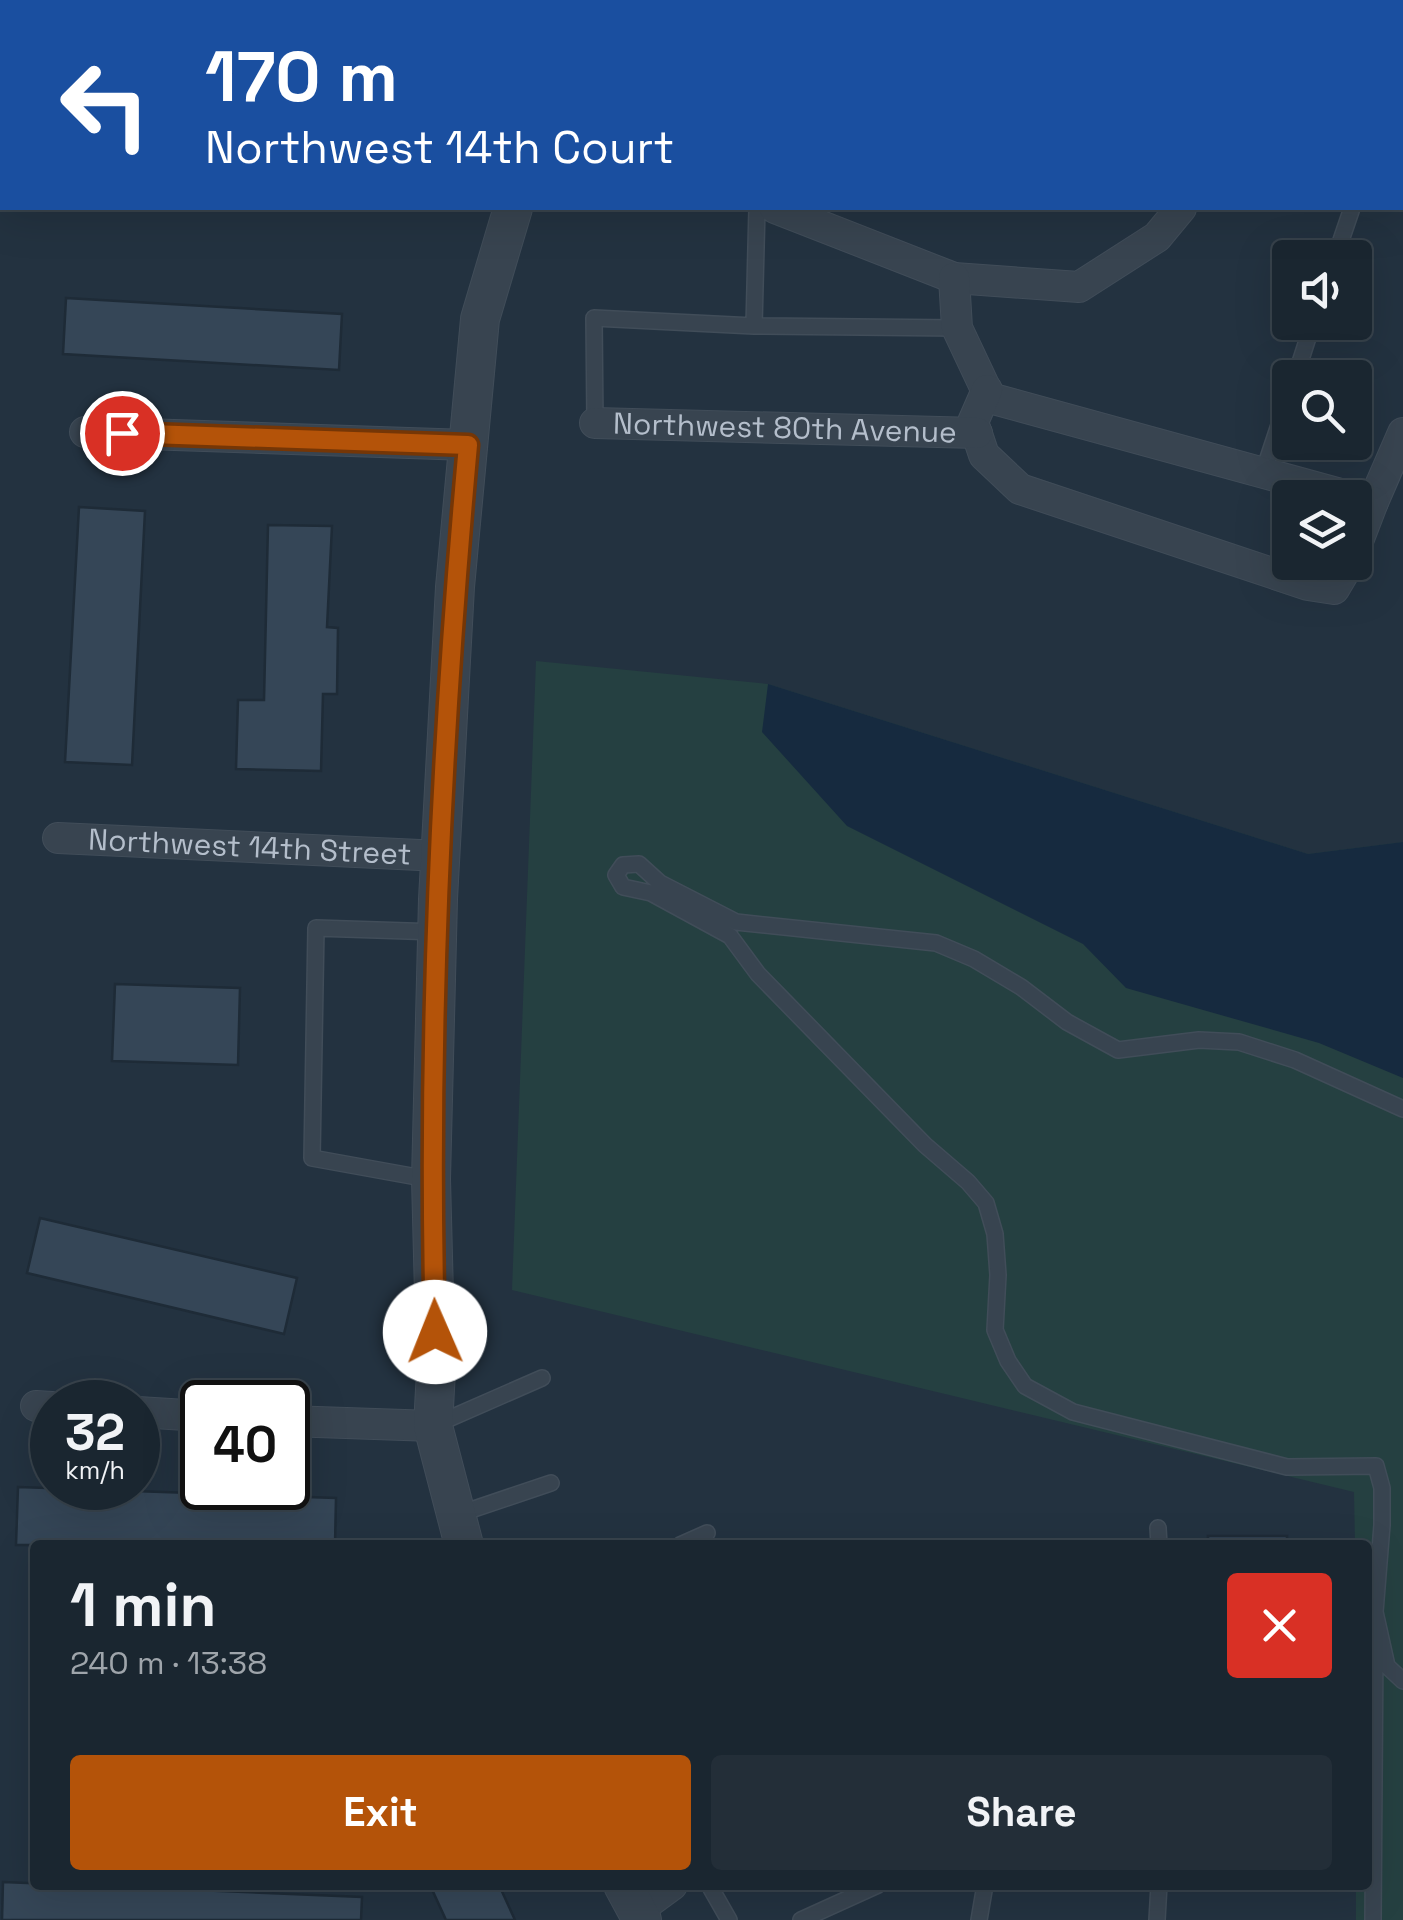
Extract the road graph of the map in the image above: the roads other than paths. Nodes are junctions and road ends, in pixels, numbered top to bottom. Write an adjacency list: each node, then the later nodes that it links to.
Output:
1 (512, 210): 15 (street)
2 (756, 210): 8 (lane)
3 (780, 210): 7 (street)
4 (1179, 210): 7 (street)
5 (1351, 210): 6 (lane)
6 (1341, 240)
7 (954, 278): 9 (street, Northwest 80th Avenue)
8 (754, 326): 9 (lane); 11 (lane)
9 (957, 328): 10 (street, Northwest 80th Avenue)
10 (987, 390): 14 (street, Northwest 80th Avenue); 17 (street, Northwest 80th Avenue)
11 (595, 422): 14 (street, Northwest 80th Avenue)
12 (86, 432): 15 (street)
13 (1403, 432): 19 (street)
14 (977, 433): 20 (street, Northwest 80th Avenue)
15 (468, 445): 24 (street)
16 (1272, 445): 17 (lane)
17 (1263, 472): 18 (street, Northwest 80th Avenue)
18 (1292, 480)
19 (1372, 481)
20 (1272, 573)
21 (1293, 580): 22 (street, Northwest 80th Avenue)
22 (1339, 580)
23 (58, 838): 24 (street, Northwest 14th Street)
24 (440, 856): 25 (street)
25 (438, 932): 27 (street); 27 (lane)
26 (1403, 1109): 37 (lane)
27 (431, 1180): 30 (street)
28 (542, 1378): 30 (lane)
29 (310, 1422): 30 (street)
30 (433, 1426): 33 (street)
31 (552, 1483): 33 (lane)
32 (1158, 1528): 36 (lane)
33 (460, 1530)
34 (707, 1533): 35 (lane)
35 (691, 1540)
36 (1159, 1540)
37 (1375, 1612): 38 (lane); 49 (lane)
38 (1403, 1681)
39 (662, 1890): 44 (street)
40 (711, 1890): 45 (lane)
41 (867, 1890): 46 (lane)
42 (984, 1890): 47 (lane)
43 (1159, 1890): 48 (lane)
44 (634, 1905)
45 (728, 1920)
46 (801, 1920)
47 (980, 1920)
48 (1156, 1920)
49 (1374, 1920)

